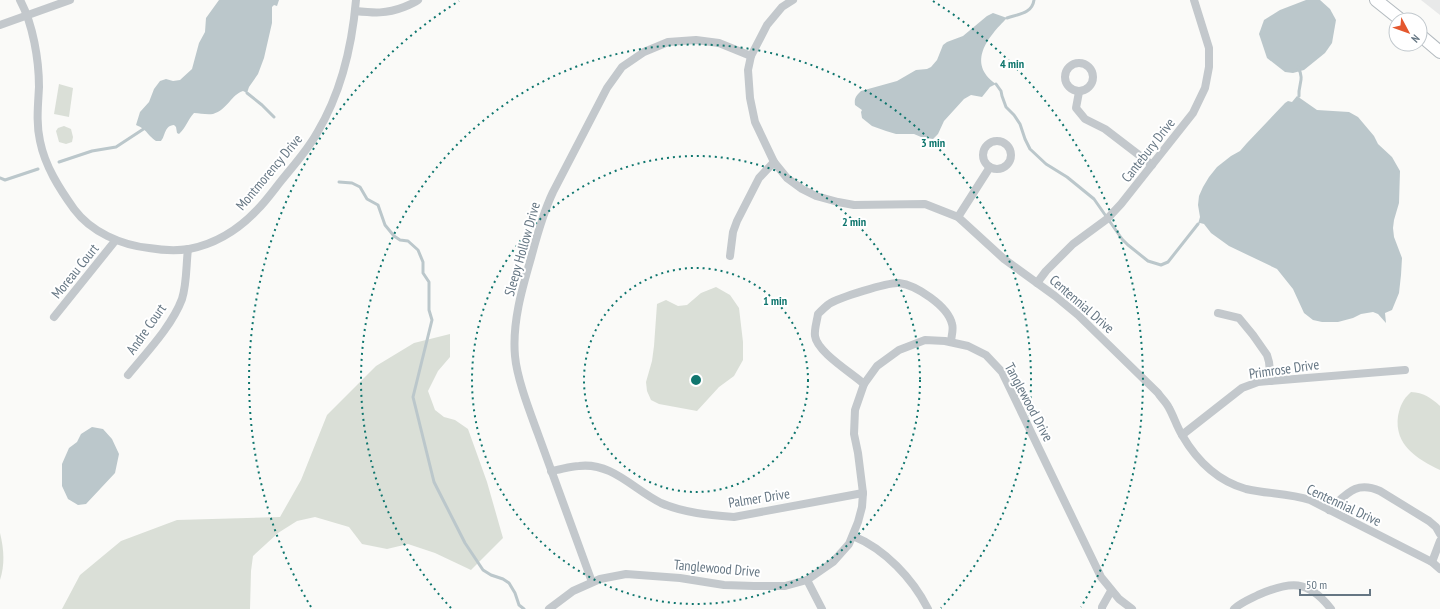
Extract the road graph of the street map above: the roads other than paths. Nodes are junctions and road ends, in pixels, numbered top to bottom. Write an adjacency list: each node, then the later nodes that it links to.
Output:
1 (20, 0): 10 (street, Montmorency Drive)
2 (70, 0): 10 (street)
3 (356, 0): 8 (street, Montmorency Drive)
4 (418, 0): 8 (street)
5 (793, 0): 14 (street)
6 (1194, 0): 17 (street, Cantebury Drive)
7 (1376, 0): 9 (main road)
8 (355, 11): 21 (street, Montmorency Drive)
9 (1391, 12)
10 (26, 16): 11 (street); 20 (street, Montmorency Drive)
11 (0, 25)
12 (1428, 42): 13 (main road)
13 (1440, 52)
14 (751, 56): 16 (street, Centennial Drive); 32 (street, Sleepy Hollow Drive)
15 (1078, 92): 17 (street)
16 (774, 162): 19 (street, Centennial Drive); 22 (street)
17 (1152, 165): 23 (street, Cantebury Drive)
18 (990, 167): 19 (street)
19 (958, 217): 23 (street, Centennial Drive)
20 (115, 241): 21 (street, Montmorency Drive); 25 (street, Moreau Court)
21 (188, 249): 28 (street, Andre Court)
22 (730, 256)
23 (1037, 283): 31 (street, Centennial Drive)
24 (1218, 313): 29 (street)
25 (54, 317)
26 (951, 342): 30 (street, Tanglewood Drive); 30 (street); 42 (street, Tanglewood Drive)
27 (1405, 370): 29 (street, Primrose Drive)
28 (128, 375)
29 (1271, 381): 31 (street, Primrose Drive)
30 (864, 384): 33 (street, Tanglewood Drive)
31 (1182, 435): 34 (street, Centennial Drive)
32 (551, 472): 33 (street, Palmer Drive); 41 (street, Sleepy Hollow Drive)
33 (862, 493): 36 (street, Tanglewood Drive)
34 (1329, 510): 35 (street); 38 (street, Centennial Drive)
35 (1440, 534)
36 (853, 536): 40 (street, Tanglewood Drive); 45 (street)
37 (1440, 541): 38 (street)
38 (1432, 562): 39 (street, Centennial Drive)
39 (1440, 569)
40 (807, 580): 41 (street, Tanglewood Drive); 44 (street)
41 (592, 582): 43 (street, Tanglewood Drive)
42 (1112, 592): 46 (street); 47 (street, Tanglewood Drive)
43 (549, 609)
44 (822, 609)
45 (928, 609)
46 (1102, 609)
47 (1132, 609)
48 (1234, 609): 49 (street)
49 (1331, 609)

